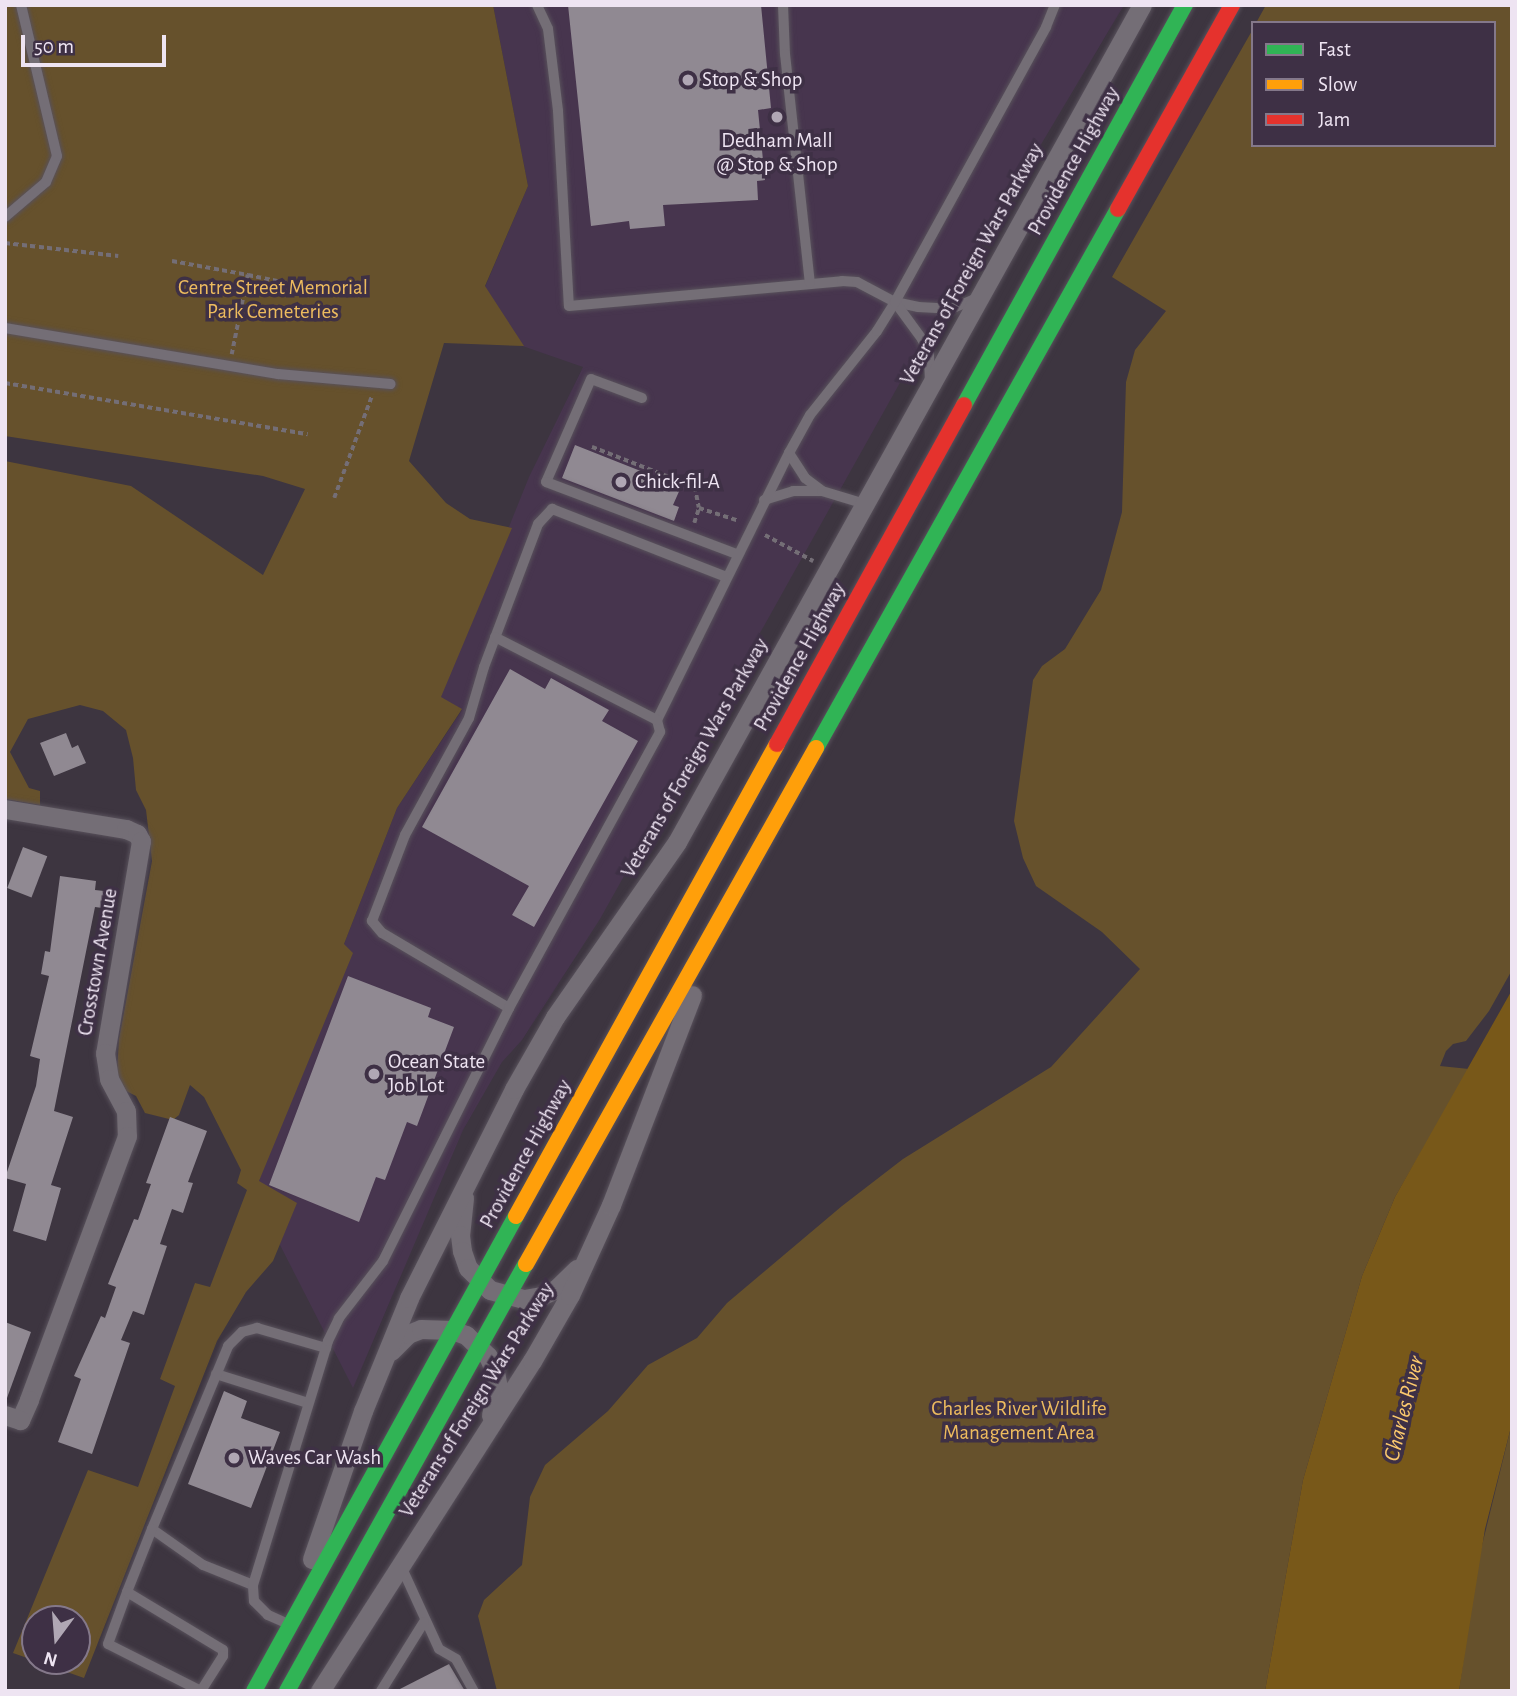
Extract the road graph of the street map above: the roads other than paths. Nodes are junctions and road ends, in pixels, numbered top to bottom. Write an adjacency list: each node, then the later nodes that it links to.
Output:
1 (20, 5): 8 (lane)
2 (537, 5): 9 (lane)
3 (783, 5): 9 (lane)
4 (1055, 5): 11 (lane)
5 (1142, 5): 10 (street, Veterans of Foreign Wars Parkway)
6 (1185, 5): 29 (highway, Providence Highway)
7 (1233, 5): 25 (highway)
8 (5, 217)
9 (810, 283): 11 (lane)
10 (981, 296): 11 (lane); 14 (street, Veterans of Foreign Wars Parkway)
11 (895, 302): 14 (lane); 16 (lane)
12 (5, 328): 13 (lane)
13 (391, 384)
14 (930, 387): 19 (street, Veterans of Foreign Wars Parkway)
15 (642, 398): 20 (lane)
16 (789, 453): 17 (lane); 18 (lane)
17 (822, 491): 18 (lane); 19 (lane)
18 (764, 500): 20 (lane)
19 (865, 504): 27 (street, Veterans of Foreign Wars Parkway)
20 (737, 554): 21 (lane)
21 (726, 577): 22 (lane); 23 (lane)
22 (495, 637): 23 (lane); 26 (lane)
23 (657, 720): 26 (lane)
24 (5, 809): 37 (street, Crosstown Avenue)
25 (717, 922): 28 (street, Veterans of Foreign Wars Parkway); 30 (highway)
26 (509, 1008): 33 (lane)
27 (470, 1174): 29 (street); 35 (street, Veterans of Foreign Wars Parkway)
28 (589, 1255): 30 (street); 38 (street, Veterans of Foreign Wars Parkway)
29 (479, 1281): 30 (street); 31 (highway, Providence Highway)
30 (507, 1296): 32 (highway, Veterans of Foreign Wars Parkway)
31 (452, 1330): 32 (street); 35 (street); 44 (highway, Veterans of Foreign Wars Parkway)
32 (480, 1345): 38 (street); 47 (highway, Veterans of Foreign Wars Parkway)
33 (326, 1348): 34 (lane); 36 (lane)
34 (216, 1374): 36 (lane); 39 (lane)
35 (377, 1374): 44 (street, Veterans of Foreign Wars Parkway)
36 (308, 1403): 41 (lane)
37 (13, 1418)
38 (483, 1436): 40 (street, Veterans of Foreign Wars Parkway)
39 (152, 1529): 41 (lane); 42 (lane)
40 (400, 1565): 43 (lane); 48 (street, Veterans of Foreign Wars Parkway)
41 (253, 1585): 44 (lane)
42 (127, 1592): 45 (lane); 45 (lane)
43 (424, 1622): 49 (lane); 50 (lane)
44 (290, 1625): 46 (highway, Veterans of Foreign Wars Parkway)
45 (201, 1691)
46 (254, 1691)
47 (287, 1691)
48 (320, 1691)
49 (381, 1691)
50 (474, 1691)

